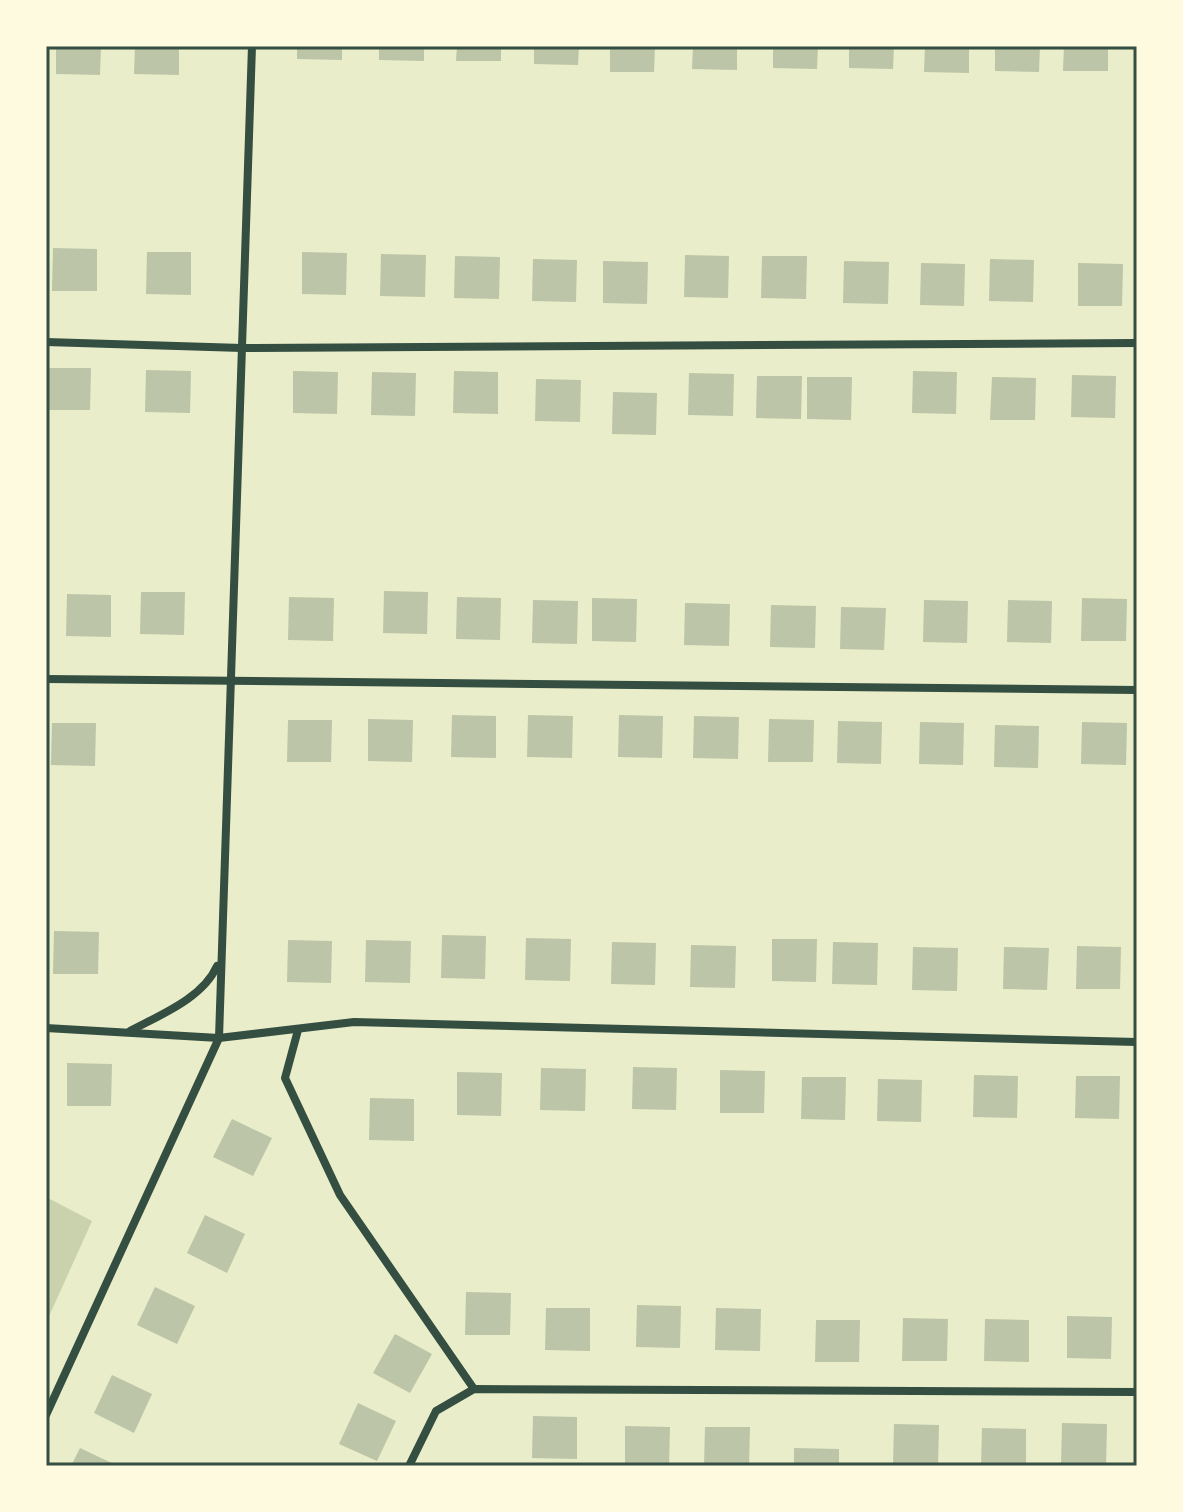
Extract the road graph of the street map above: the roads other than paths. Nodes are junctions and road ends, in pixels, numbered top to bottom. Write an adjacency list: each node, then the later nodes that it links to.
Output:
1 (252, 46): 4 (street)
2 (46, 342): 4 (street)
3 (1137, 343): 4 (street)
4 (242, 348): 6 (street)
5 (46, 679): 6 (street)
6 (230, 680): 7 (street); 8 (street)
7 (1137, 690)
8 (219, 962): 11 (street); 12 (street)
9 (46, 1028): 11 (street)
10 (298, 1030): 12 (street); 13 (street); 14 (street)
11 (130, 1031): 12 (street)
12 (219, 1038): 16 (street)
13 (1137, 1042)
14 (474, 1389): 15 (street); 17 (street)
15 (1137, 1392)
16 (46, 1415)
17 (409, 1466)

